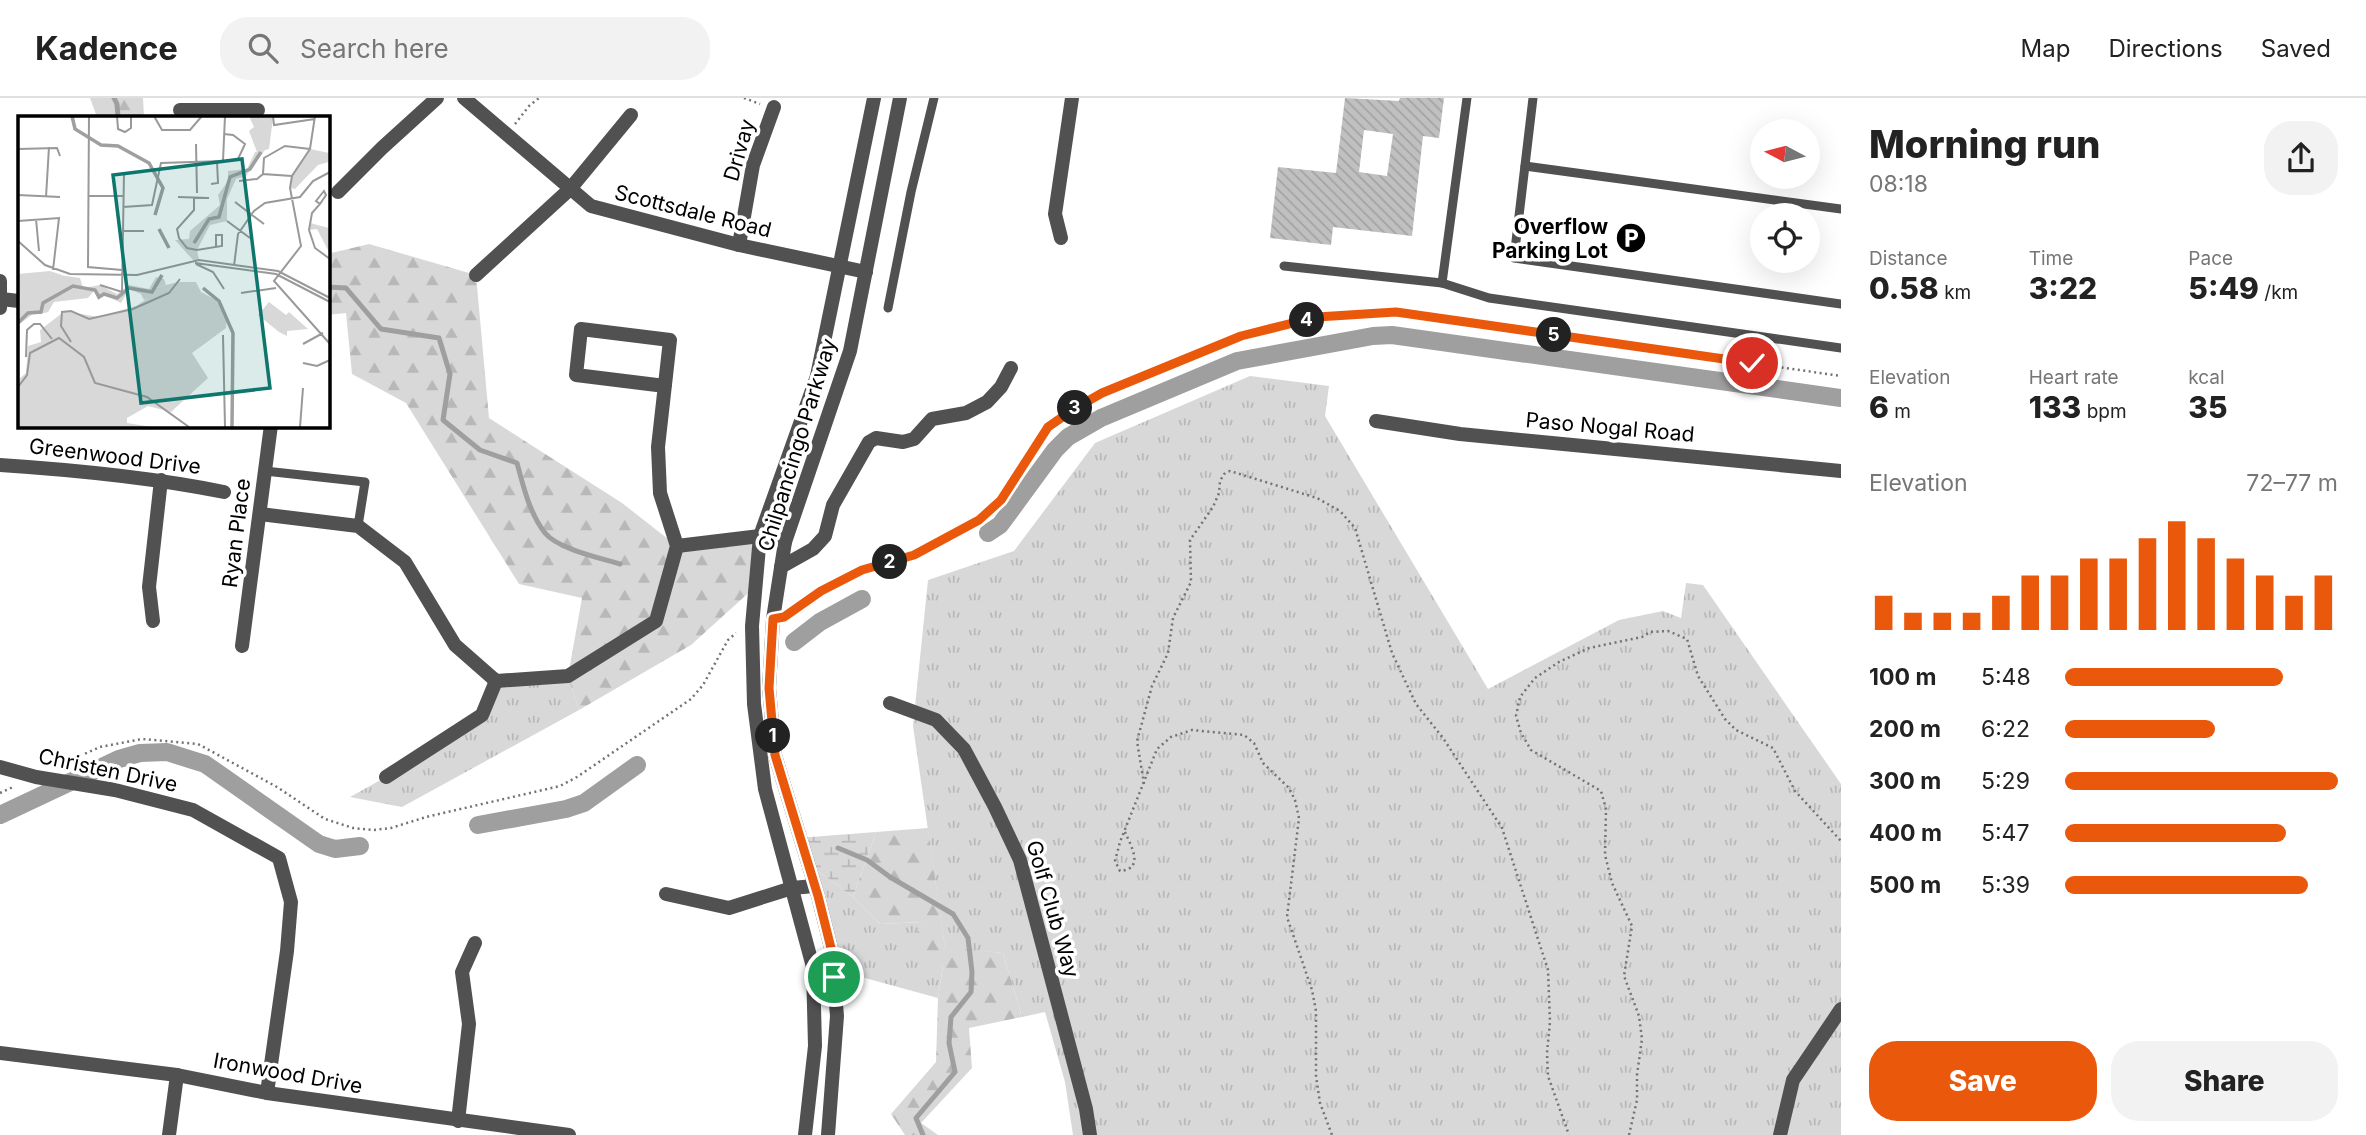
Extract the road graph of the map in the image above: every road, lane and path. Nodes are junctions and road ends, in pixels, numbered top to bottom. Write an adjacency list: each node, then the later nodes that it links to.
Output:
1 (437, 98): 17 (street)
2 (464, 98): 14 (street, Scottsdale Road)
3 (539, 98): 14 (path)
4 (874, 98): 21 (street, Chilpancingo Parkway)
5 (900, 98): 23 (street, Chilpancingo Parkway)
6 (934, 98): 29 (lane)
7 (1072, 98): 19 (street)
8 (1467, 98): 26 (lane)
9 (1533, 98): 15 (lane)
10 (774, 107): 20 (street, Drivay)
11 (181, 108): 12 (street)
12 (258, 110)
13 (631, 115): 16 (street)
14 (507, 135): 16 (street, Scottsdale Road)
15 (1525, 166): 18 (lane); 28 (lane)
16 (570, 189): 20 (street, Scottsdale Road); 24 (street)
17 (338, 192)
18 (1841, 209)
19 (1061, 238)
20 (739, 246): 21 (street, Scottsdale Road)
21 (839, 266): 23 (street, Scottsdale Road); 43 (street, Chilpancingo Parkway)
22 (1283, 266): 26 (lane)
23 (866, 272): 44 (street, Chilpancingo Parkway)
24 (476, 275)
25 (0, 281): 27 (street)
26 (1442, 283): 30 (lane)
27 (1, 304)
28 (1841, 304)
29 (888, 308)
30 (1841, 348)
31 (1011, 368): 46 (street)
32 (1841, 376): 47 (path)
33 (666, 386): 33 (street); 45 (street)
34 (1376, 421): 38 (street, Paso Nogal Road)
35 (271, 427): 37 (street, Ryan Place)
36 (0, 465): 39 (street, Greenwood Drive)
37 (265, 471): 41 (street, Ryan Place); 42 (lane)
38 (1841, 471)
39 (161, 480): 40 (street, Greenwood Drive); 48 (street)
40 (225, 492)
41 (260, 514): 42 (street); 49 (street, Ryan Place)
42 (358, 526): 50 (street)
43 (760, 536): 44 (street); 45 (street); 58 (street, Chilpancingo Parkway)
44 (785, 542): 46 (street, Chilpancingo Parkway)
45 (677, 546): 50 (street)
46 (780, 567): 47 (street, Chilpancingo Parkway)
47 (773, 619): 57 (street, Chilpancingo Parkway)
48 (153, 621)
49 (242, 646)
50 (496, 681): 53 (street)
51 (890, 703): 70 (street, Golf Club Way)
52 (0, 767): 64 (street, Christen Drive)
53 (386, 778)
54 (1144, 784): 55 (path); 71 (path); 72 (path)
55 (1125, 832): 55 (path)
56 (1841, 841): 73 (path)
57 (814, 886): 58 (street); 69 (street, Chilpancingo Parkway)
58 (792, 888): 59 (street); 68 (street, Chilpancingo Parkway)
59 (666, 894)
60 (475, 943): 65 (street)
61 (1841, 1009): 74 (street)
62 (0, 1053): 63 (street, Ironwood Drive)
63 (177, 1075): 64 (street, Ironwood Drive); 66 (street)
64 (267, 1093): 65 (street, Ironwood Drive)
65 (457, 1121): 67 (street, Ironwood Drive)
66 (169, 1135)
67 (569, 1135)
68 (805, 1135)
69 (828, 1135)
70 (1090, 1135)
71 (1332, 1135)
72 (1569, 1135)
73 (1629, 1135)
74 (1780, 1135)

